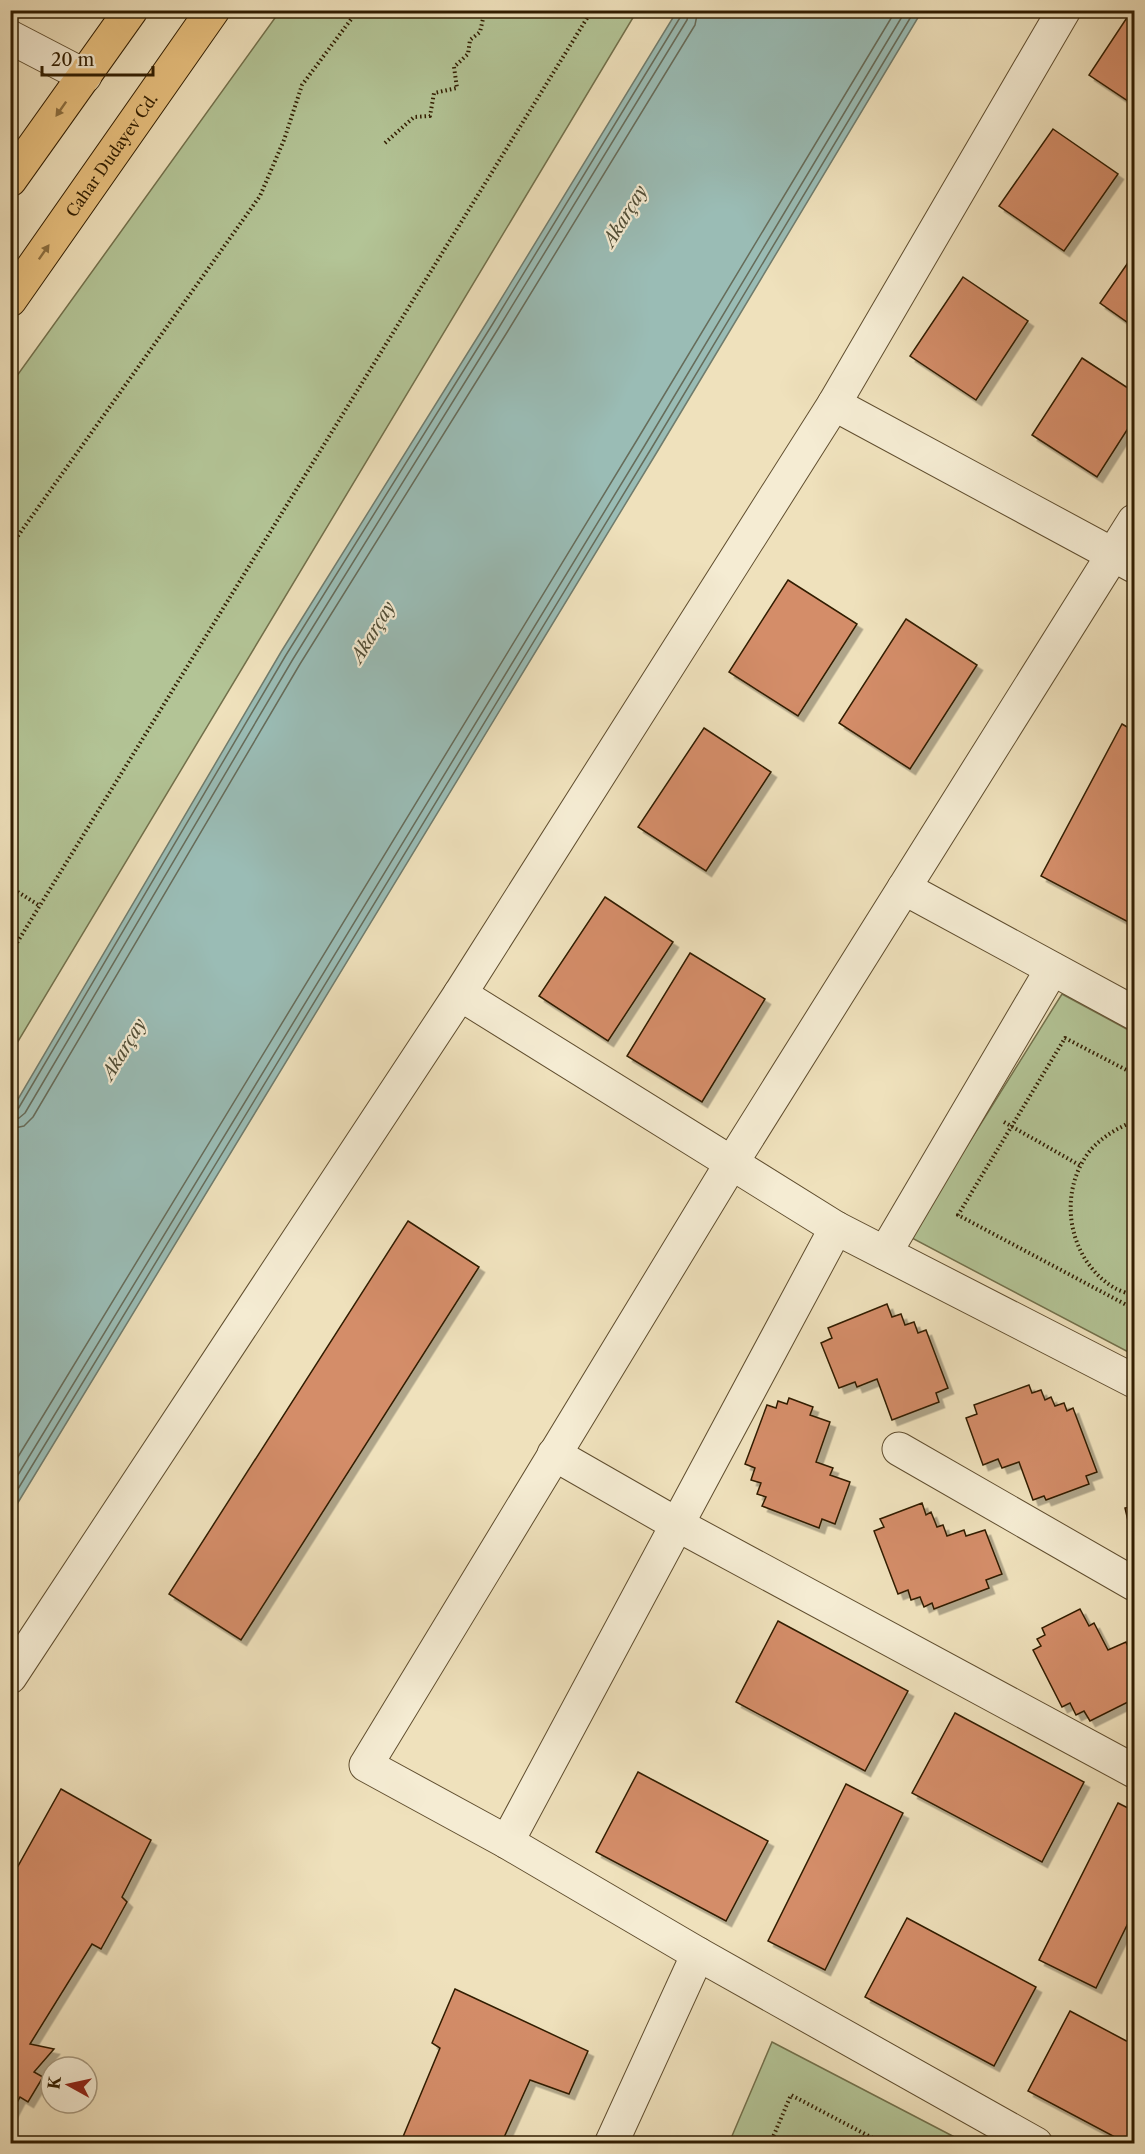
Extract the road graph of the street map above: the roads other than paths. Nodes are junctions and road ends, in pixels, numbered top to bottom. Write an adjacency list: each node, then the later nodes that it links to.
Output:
1 (132, 10): 5 (main road)
2 (213, 10): 7 (main road, Cahar Dudayev Cd., one-way to 2)
3 (1064, 10): 8 (street)
4 (10, 37): 5 (street)
5 (85, 75): 6 (main road, one-way to 6)
6 (10, 180)
7 (10, 300)
8 (834, 404): 10 (street); 13 (street)
9 (1134, 521): 10 (street)
10 (1124, 560): 11 (street)
11 (904, 888): 12 (street); 15 (street)
12 (1052, 969): 14 (street); 17 (street)
13 (460, 994): 15 (street); 23 (street)
14 (1134, 1013)
15 (731, 1164): 16 (street); 20 (street)
16 (836, 1228): 17 (street); 21 (street)
17 (885, 1253): 18 (street)
18 (1134, 1381)
19 (899, 1449): 22 (street)
20 (554, 1454): 21 (street); 25 (street)
21 (678, 1525): 24 (street); 25 (street)
22 (1134, 1584)
23 (10, 1677)
24 (1134, 1771)
25 (507, 1842): 26 (street)
26 (698, 1954): 27 (street); 28 (street)
27 (611, 2144)
28 (1036, 2144)

